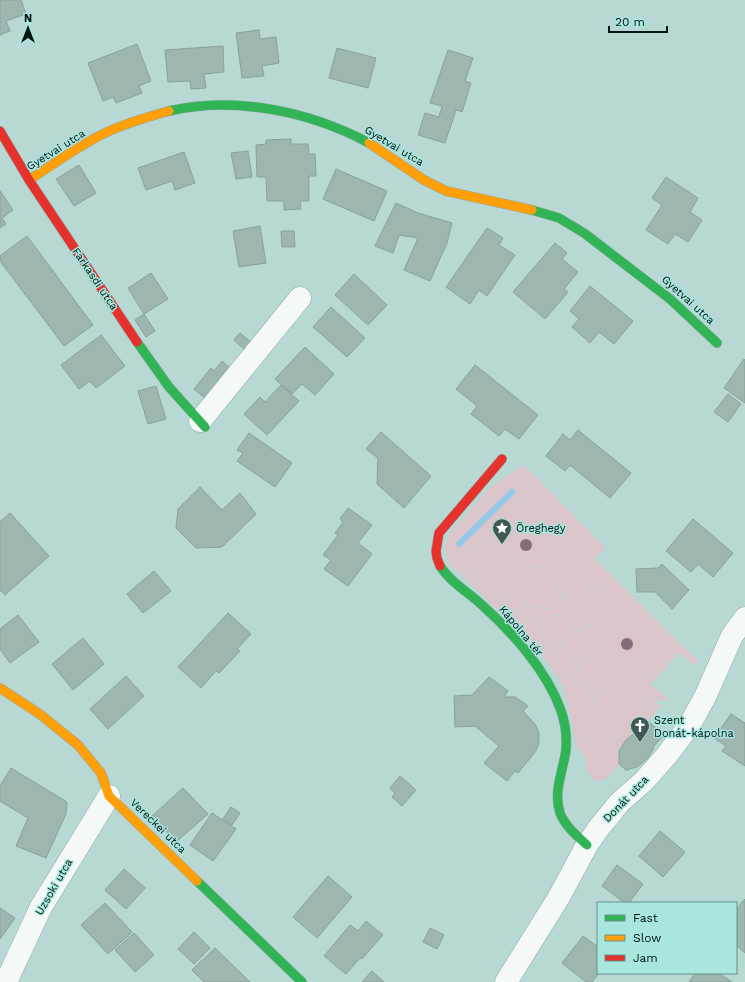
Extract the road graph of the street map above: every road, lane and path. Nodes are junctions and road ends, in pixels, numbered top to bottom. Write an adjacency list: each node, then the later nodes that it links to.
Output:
1 (0, 131): 2 (street, Farkasdi utca)
2 (29, 180): 4 (street, Gyetvai utca); 5 (street, Farkasdi utca)
3 (300, 298): 5 (street, Farkasdi utca)
4 (717, 343)
5 (202, 424)
6 (502, 460): 17 (street, Kápolna tér)
7 (561, 592): 8 (path); 9 (path); 11 (path)
8 (567, 592): 10 (path); 10 (path)
9 (524, 600): 11 (path); 17 (path)
10 (586, 606): 12 (path)
11 (552, 609): 13 (path)
12 (589, 611): 15 (path); 15 (path)
13 (553, 615): 16 (path); 18 (path)
14 (745, 618): 24 (street, Donát utca)
15 (588, 624): 16 (path)
16 (572, 631): 18 (path)
17 (515, 640): 20 (street, Kápolna tér)
18 (566, 643): 20 (path)
19 (0, 688): 23 (street, Vereckei utca)
20 (564, 756): 24 (street, Kápolna tér)
21 (622, 767): 22 (path)
22 (605, 787)
23 (109, 796): 25 (street, Uzsoki utca); 26 (street, Vereckei utca)
24 (586, 845): 27 (street, Donát utca)
25 (6, 982)
26 (302, 982)
27 (506, 982)

